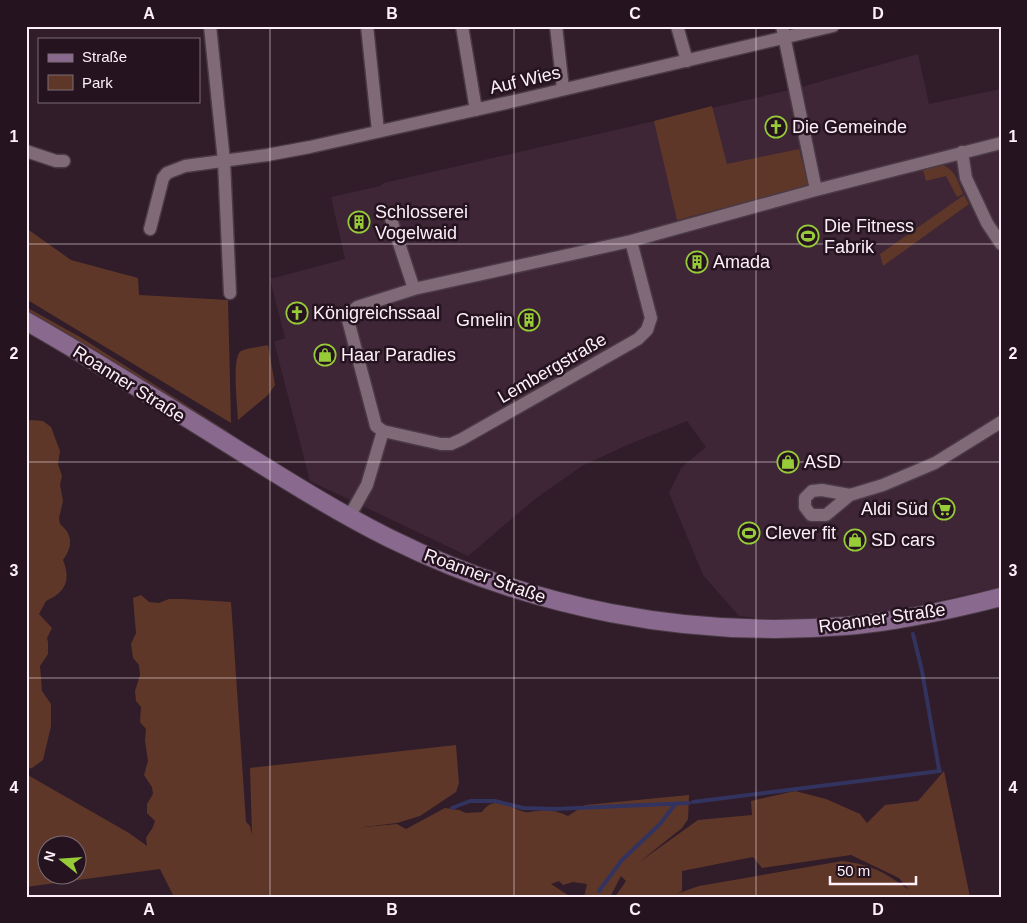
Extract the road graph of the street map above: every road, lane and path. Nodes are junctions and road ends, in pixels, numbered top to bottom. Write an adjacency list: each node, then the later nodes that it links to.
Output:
1 (210, 26): 16 (street)
2 (367, 26): 11 (street)
3 (462, 26): 10 (street)
4 (556, 26): 9 (street)
5 (677, 26): 8 (street)
6 (832, 26): 7 (street, Auf Wies)
7 (783, 32): 8 (street, Auf Wies); 17 (street)
8 (687, 61): 9 (street, Auf Wies)
9 (563, 89): 10 (street, Auf Wies)
10 (476, 110): 11 (street, Auf Wies)
11 (378, 131): 16 (street, Auf Wies)
12 (1001, 143): 14 (street)
13 (26, 151): 15 (street)
14 (962, 152): 17 (street); 21 (street)
15 (64, 161)
16 (224, 161): 19 (street, Auf Wies); 23 (street)
17 (816, 190): 20 (street)
18 (391, 219): 22 (street)
19 (150, 229)
20 (632, 241): 22 (street); 26 (street, Lembergstraße)
21 (1001, 244)
22 (414, 289): 26 (street)
23 (230, 293)
24 (26, 321): 28 (street, Roanner Straße)
25 (1001, 422): 27 (street)
26 (383, 431): 28 (street)
27 (850, 496)
28 (350, 517): 29 (street, Roanner Straße)
29 (1001, 597)

